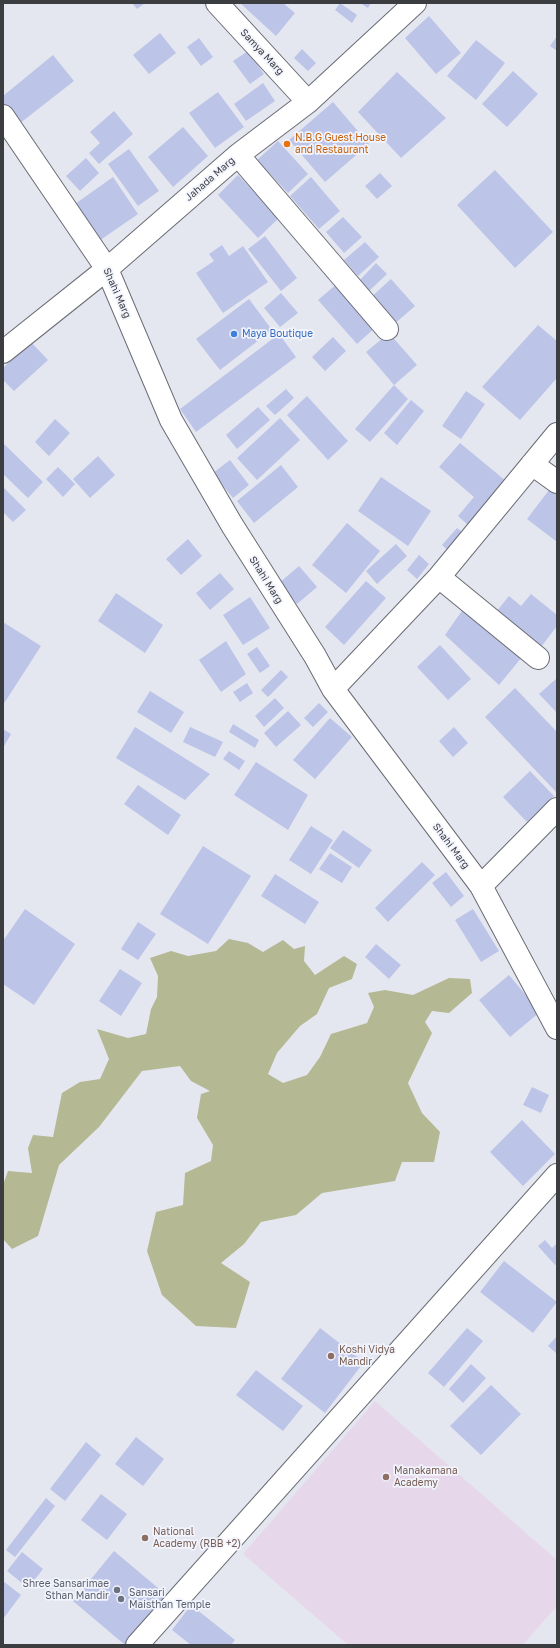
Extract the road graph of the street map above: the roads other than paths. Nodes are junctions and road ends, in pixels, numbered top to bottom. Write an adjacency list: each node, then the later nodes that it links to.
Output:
1 (217, 3): 3 (street, Samya Marg)
2 (415, 3): 3 (street, Jahada Marg)
3 (308, 102): 5 (street, Jahada Marg)
4 (3, 116): 6 (street, Shahi Marg)
5 (238, 155): 6 (street, Jahada Marg); 7 (street)
6 (107, 269): 8 (street, Jahada Marg); 14 (street, Shahi Marg)
7 (387, 329)
8 (3, 352)
9 (557, 434): 10 (street)
10 (532, 464): 11 (street); 12 (street)
11 (557, 482)
12 (439, 577): 13 (street); 14 (street)
13 (538, 658)
14 (333, 689): 16 (street, Shahi Marg)
15 (557, 809): 16 (street)
16 (481, 886): 17 (street, Shahi Marg)
17 (557, 1028)
18 (557, 1175): 19 (street)
19 (137, 1645)

